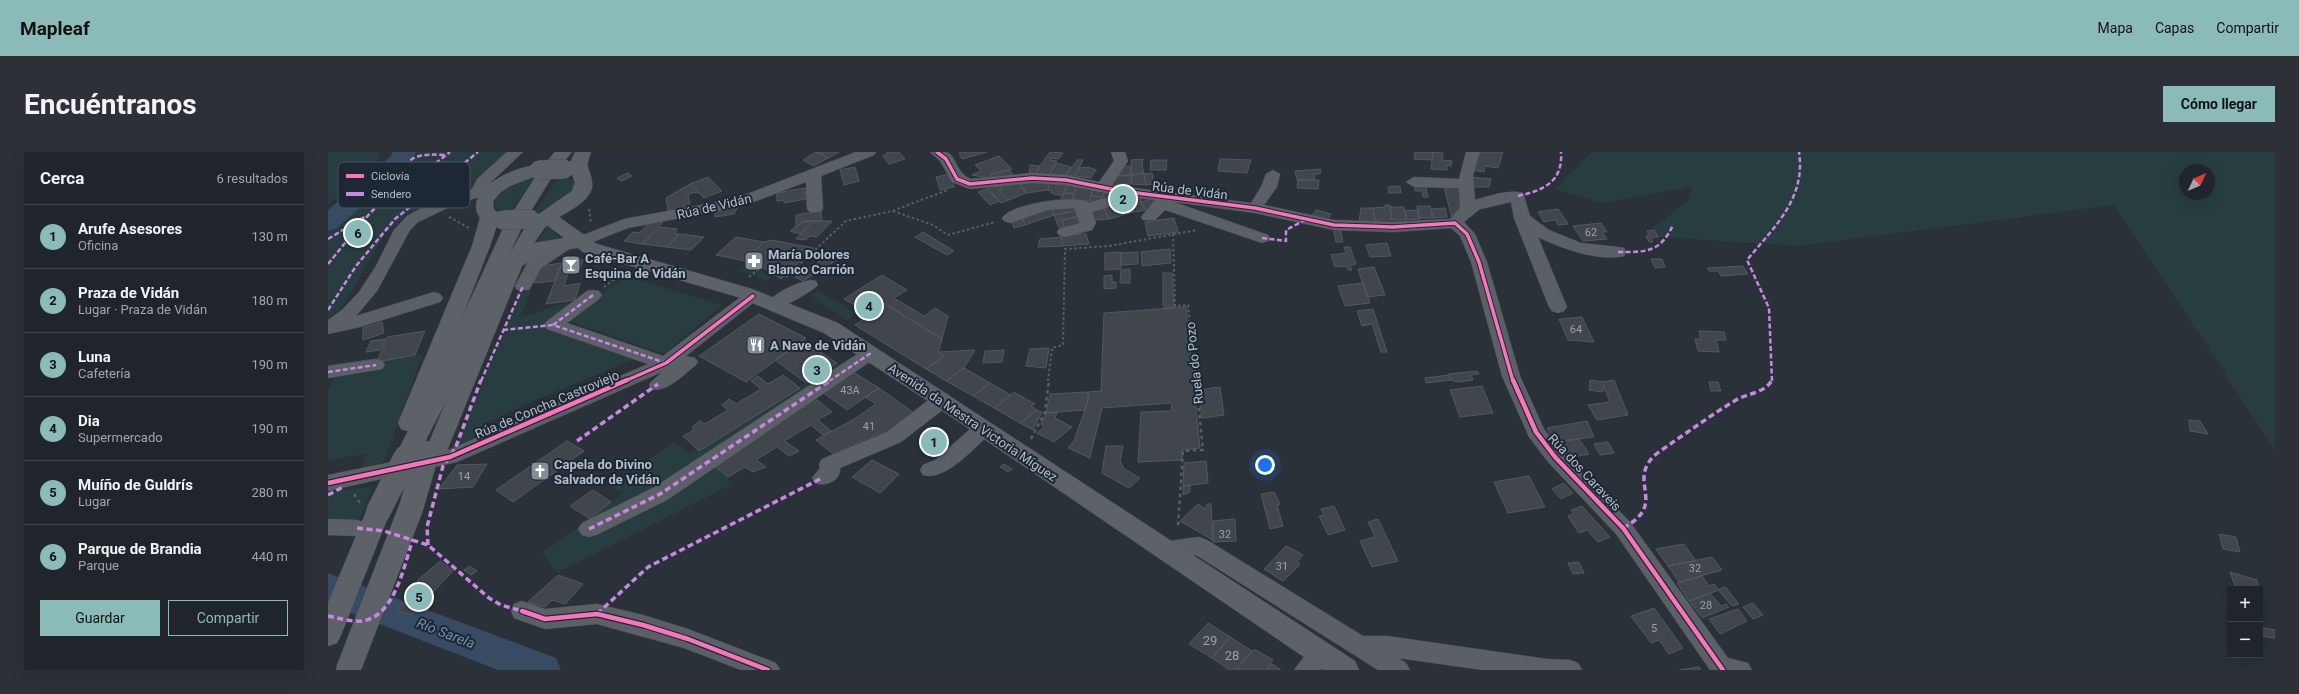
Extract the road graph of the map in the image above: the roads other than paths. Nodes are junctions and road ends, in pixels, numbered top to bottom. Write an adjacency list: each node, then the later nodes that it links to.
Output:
1 (516, 152): 21 (street)
2 (546, 152): 9 (main road)
3 (583, 152): 14 (main road)
4 (869, 152): 10 (street, Rúa de Vidán)
5 (937, 152): 15 (street, Rúa de Vidán)
6 (1118, 152): 15 (street)
7 (1473, 152): 13 (street)
8 (564, 160): 9 (main road, bridge); 14 (main road); 50 (main road)
9 (532, 172): 21 (main road)
10 (813, 174): 24 (street); 33 (street, Rúa de Vidán)
11 (1273, 174): 20 (street)
12 (1414, 182): 13 (street)
13 (1466, 184): 22 (street)
14 (581, 185): 26 (main road); 33 (main road)
15 (1103, 187): 16 (street, Rúa de Vidán)
16 (1136, 193): 17 (street, Rúa de Vidán); 25 (street)
17 (1160, 200): 20 (street, Rúa de Vidán); 27 (street); 32 (street)
18 (470, 207): 21 (street)
19 (441, 208): 23 (street)
20 (1255, 208): 30 (street, Rúa de Vidán)
21 (488, 209): 23 (street); 26 (main road, bridge); 50 (main road)
22 (1468, 209): 29 (street); 30 (street)
23 (431, 210): 42 (street)
24 (815, 210)
25 (1083, 210): 28 (street); 31 (street)
26 (544, 215): 33 (main road, Avenida da Mestra Victoria Míguez); 35 (main road)
27 (1149, 217)
28 (1010, 218)
29 (1522, 218): 34 (street); 41 (street)
30 (1455, 224): 62 (street, Rúa dos Caraveis)
31 (1065, 232)
32 (1262, 238)
33 (573, 240): 35 (main road); 37 (street, Rúa de Vidán); 38 (main road, Avenida da Mestra Victoria Míguez)
34 (1618, 252)
35 (515, 262): 50 (main road)
36 (810, 285): 38 (street, Rúa de Concha Castroviejo)
37 (523, 286)
38 (761, 294): 43 (main road, Avenida da Mestra Victoria Míguez); 45 (street, Rúa de Concha Castroviejo)
39 (593, 295): 45 (street)
40 (434, 298): 42 (street)
41 (1558, 307)
42 (329, 328)
43 (871, 353): 48 (main road, Avenida da Mestra Victoria Míguez); 56 (street)
44 (376, 365): 46 (street)
45 (680, 365): 47 (street); 53 (street, Rúa de Concha Castroviejo)
46 (329, 373)
47 (658, 384)
48 (942, 400): 49 (main road, Avenida da Mestra Victoria Míguez); 52 (street)
49 (984, 428): 51 (street); 57 (main road, Avenida da Mestra Victoria Míguez)
50 (416, 455): 59 (main road, bridge); 63 (main road, bridge)
51 (930, 470)
52 (822, 478)
53 (328, 483)
54 (328, 527): 55 (street)
55 (357, 528)
56 (589, 529)
57 (1164, 549): 60 (street); 61 (main road, Avenida da Mestra Victoria Míguez)
58 (522, 611): 64 (street)
59 (328, 635)
60 (1358, 646): 66 (street); 67 (street)
61 (1313, 662): 65 (main road, Avenida da Mestra Victoria Míguez)
62 (1728, 669)
63 (348, 670)
64 (768, 670)
65 (1345, 670)
66 (1398, 670)
67 (1570, 670)

